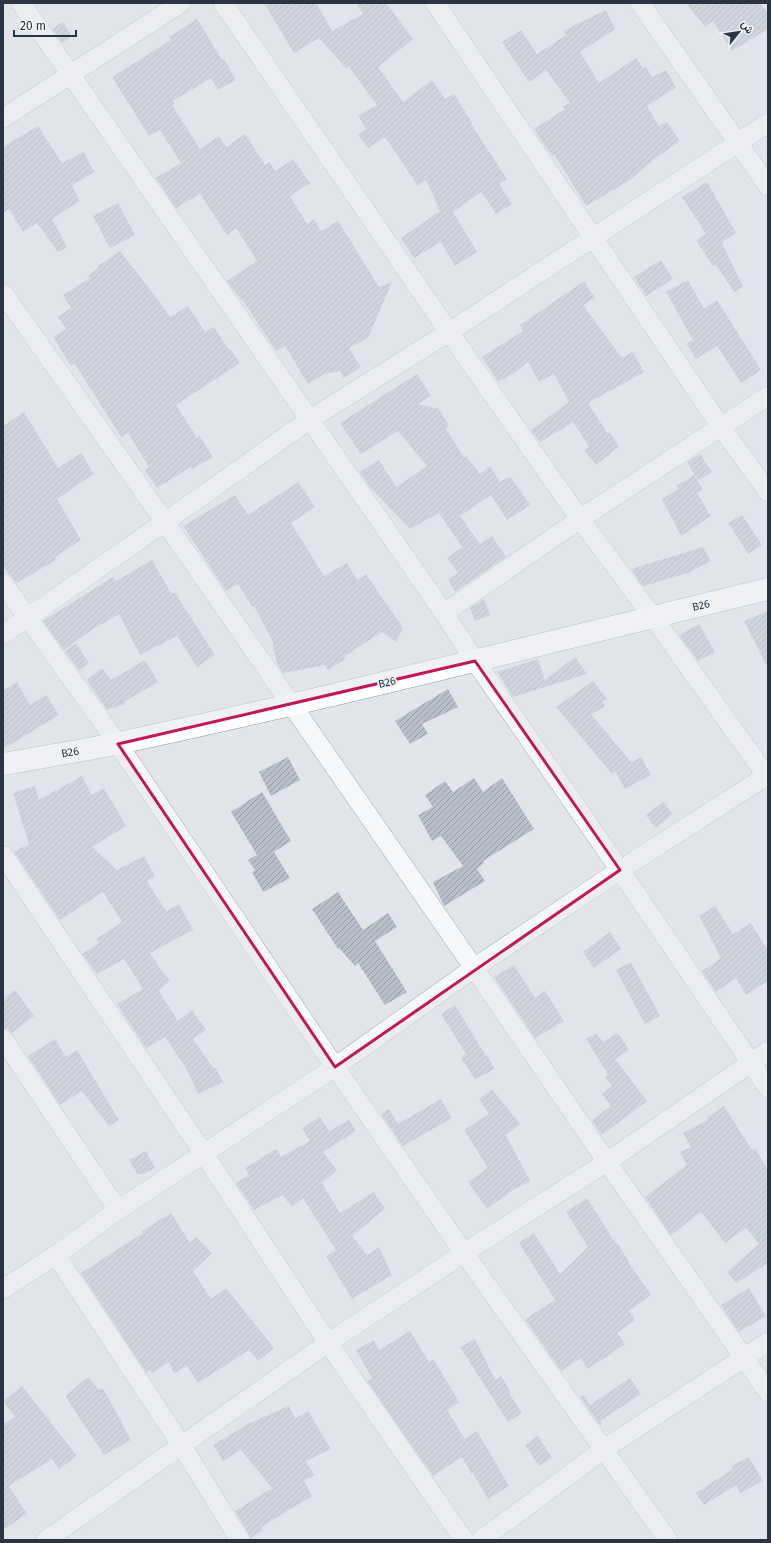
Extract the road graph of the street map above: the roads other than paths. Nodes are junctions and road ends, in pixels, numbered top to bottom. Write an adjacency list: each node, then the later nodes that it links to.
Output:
1 (21, 3): 6 (street)
2 (181, 3): 6 (street)
3 (223, 3): 13 (street)
4 (435, 3): 11 (street)
5 (640, 3): 9 (street)
6 (70, 74): 7 (street); 15 (street)
7 (3, 118)
8 (768, 123): 9 (street)
9 (737, 143): 10 (street); 11 (street)
10 (768, 186)
11 (593, 237): 13 (street); 16 (street)
12 (3, 293): 19 (street)
13 (448, 332): 15 (street); 18 (street)
14 (768, 396): 16 (street)
15 (309, 420): 19 (street); 22 (street)
16 (721, 427): 17 (street); 18 (street)
17 (768, 492)
18 (580, 519): 22 (street); 23 (street)
19 (165, 522): 24 (street); 27 (street)
20 (3, 583): 24 (street)
21 (768, 589): 23 (highway, B26)
22 (444, 613): 26 (street)
23 (653, 617): 26 (highway, B26); 30 (street)
24 (27, 618): 25 (street); 28 (street)
25 (3, 634)
26 (475, 661): 27 (highway, B26); 32 (street)
27 (291, 704): 28 (highway, B26); 33 (street)
28 (118, 744): 29 (highway, B26); 37 (street)
29 (3, 764)
30 (768, 777): 32 (street)
31 (3, 855): 39 (street)
32 (620, 870): 33 (street); 36 (street)
33 (474, 968): 37 (street); 40 (street)
34 (3, 1039): 41 (street)
35 (768, 1051): 36 (street)
36 (750, 1062): 38 (street); 40 (street)
37 (335, 1067): 39 (street); 42 (street)
38 (768, 1088)
39 (204, 1154): 41 (street); 46 (street)
40 (607, 1162): 42 (street); 47 (street)
41 (118, 1210): 43 (street)
42 (464, 1252): 46 (street); 50 (street)
43 (56, 1255): 44 (street); 49 (street)
44 (3, 1289)
45 (768, 1342): 47 (street)
46 (328, 1343): 49 (street); 53 (street)
47 (745, 1358): 48 (street); 50 (street)
48 (768, 1392)
49 (182, 1446): 51 (street); 52 (street)
50 (604, 1450): 54 (street); 55 (street)
51 (46, 1540)
52 (240, 1540)
53 (464, 1540)
54 (481, 1540)
55 (668, 1540)

